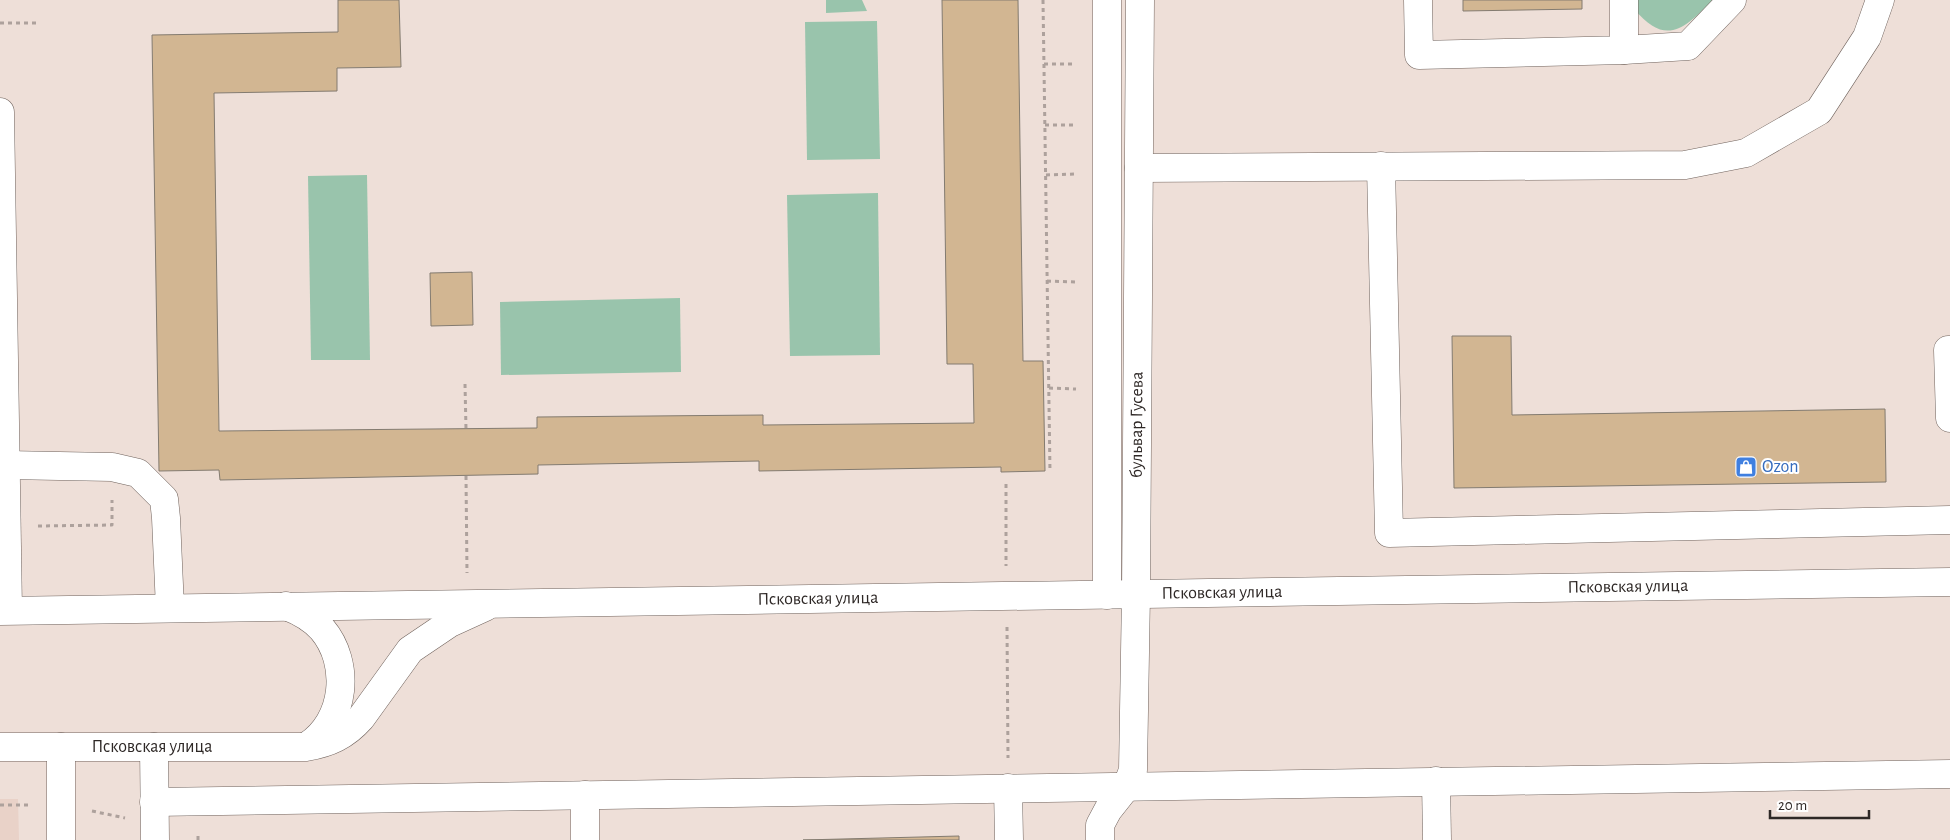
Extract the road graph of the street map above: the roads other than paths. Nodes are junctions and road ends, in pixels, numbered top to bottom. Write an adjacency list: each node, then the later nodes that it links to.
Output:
1 (1107, 0): 17 (street)
2 (1140, 0): 10 (street, бульвар Гусева)
3 (1418, 0): 7 (street)
4 (1624, 0): 7 (street)
5 (1732, 0): 7 (street)
6 (1880, 0): 9 (street)
7 (1624, 50)
8 (0, 112): 13 (street)
9 (1381, 166): 10 (street); 14 (street)
10 (1139, 168): 16 (street, бульвар Гусева)
11 (1950, 350): 12 (street)
12 (1950, 418)
13 (6, 466): 20 (street); 21 (street)
14 (1950, 520)
15 (1950, 582): 16 (street, Псковская улица)
16 (1136, 594): 17 (street, Псковская улица); 28 (street, бульвар Гусева)
17 (1106, 595): 18 (street, Псковская улица)
18 (495, 603): 19 (street, Псковская улица); 22 (street, Псковская улица)
19 (286, 606): 20 (street, Псковская улица); 22 (street, Псковская улица)
20 (170, 608): 21 (street, Псковская улица)
21 (4, 610)
22 (306, 746): 25 (street, Псковская улица)
23 (0, 747): 24 (street, Псковская улица)
24 (61, 747): 25 (street, Псковская улица); 32 (street)
25 (154, 747): 31 (street)
26 (1950, 774): 27 (street)
27 (1436, 781): 28 (street); 37 (street)
28 (1127, 786): 29 (street); 36 (street, бульвар Гусева)
29 (1008, 788): 30 (street); 35 (street)
30 (585, 795): 31 (street); 34 (street)
31 (154, 802): 33 (street)
32 (61, 840)
33 (155, 840)
34 (585, 840)
35 (1009, 840)
36 (1100, 840)
37 (1437, 840)

